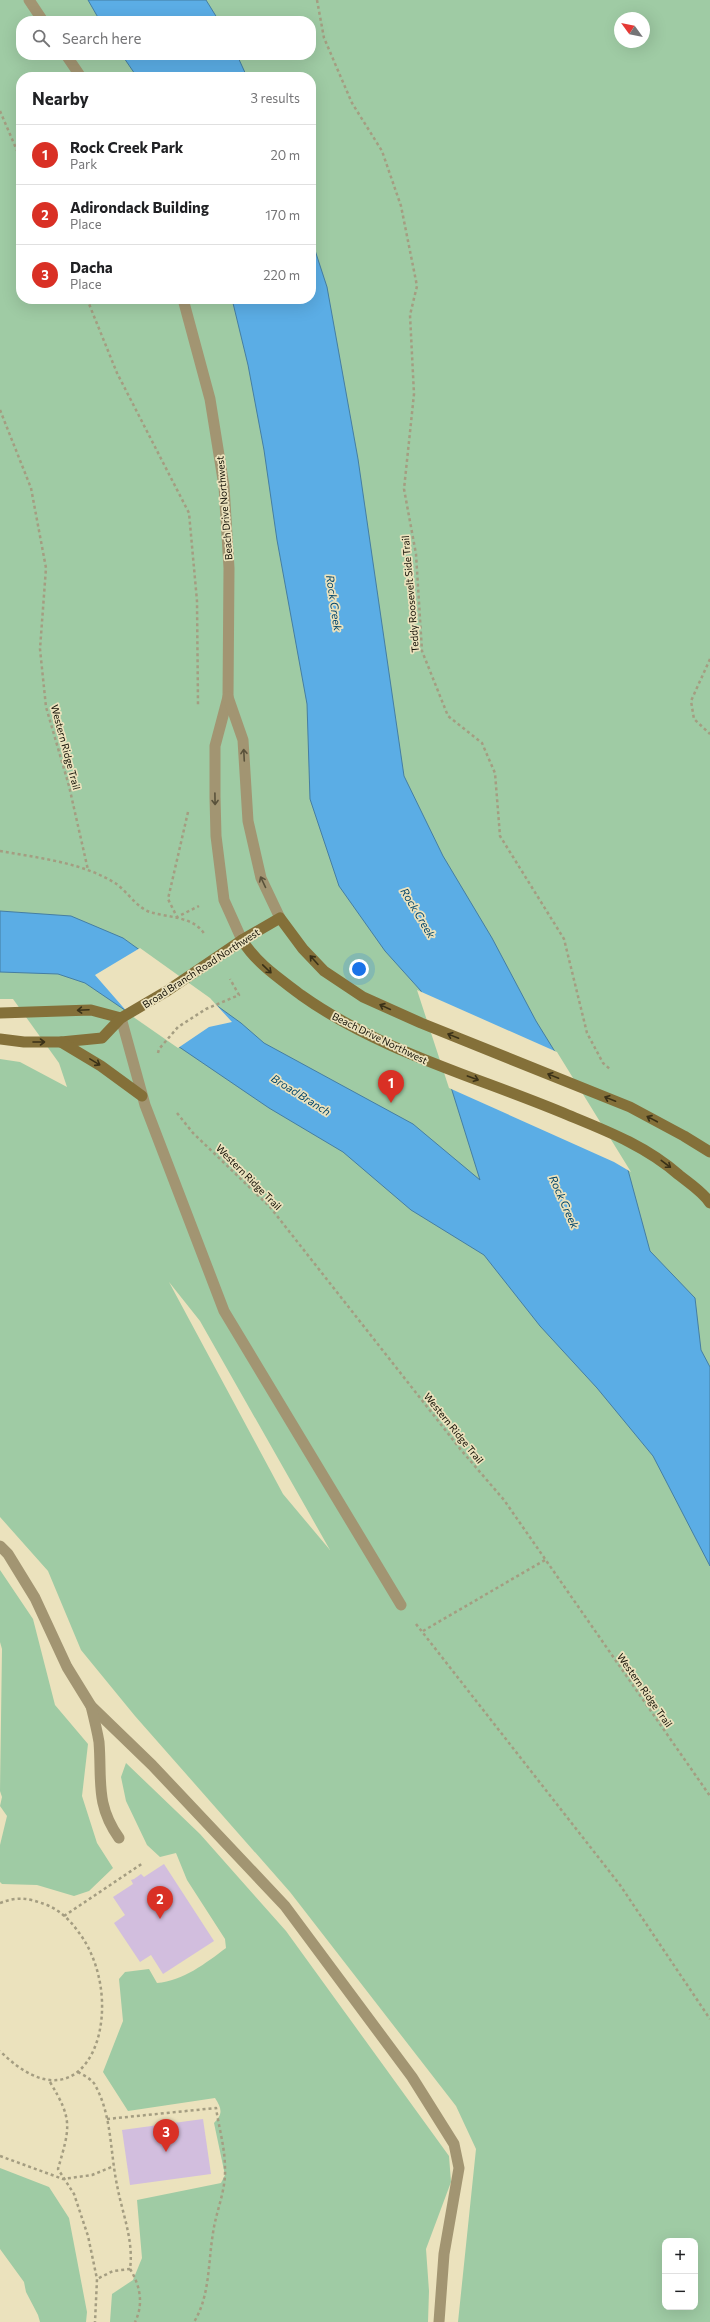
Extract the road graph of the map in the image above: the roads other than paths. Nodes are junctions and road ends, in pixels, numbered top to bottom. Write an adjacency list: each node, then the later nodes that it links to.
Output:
1 (29, 0): 2 (street)
2 (40, 16)
3 (69, 60): 4 (street)
4 (78, 72)
5 (184, 304): 6 (street, Beach Drive Northwest)
6 (228, 697): 7 (street, Beach Drive Northwest, one-way to 6); 8 (street, Beach Drive Northwest, one-way to 8)
7 (280, 918): 8 (main road, Broad Branch Road Northwest); 14 (main road, Beach Drive Northwest, one-way to 7)
8 (242, 940): 10 (main road, Broad Branch Road Northwest); 15 (main road, Beach Drive Northwest, one-way to 15)
9 (0, 1013): 10 (main road, one-way to 9)
10 (125, 1016): 12 (main road, Broad Branch Road Northwest); 13 (street)
11 (0, 1039): 12 (main road, Broad Branch Road Northwest, one-way to 12)
12 (61, 1042): 13 (main road, one-way to 13)
13 (142, 1096): 17 (street)
14 (710, 1152)
15 (710, 1201)
16 (0, 1546): 18 (street)
17 (401, 1605)
18 (91, 1706): 19 (street); 20 (street)
19 (119, 1838)
20 (439, 2322)

